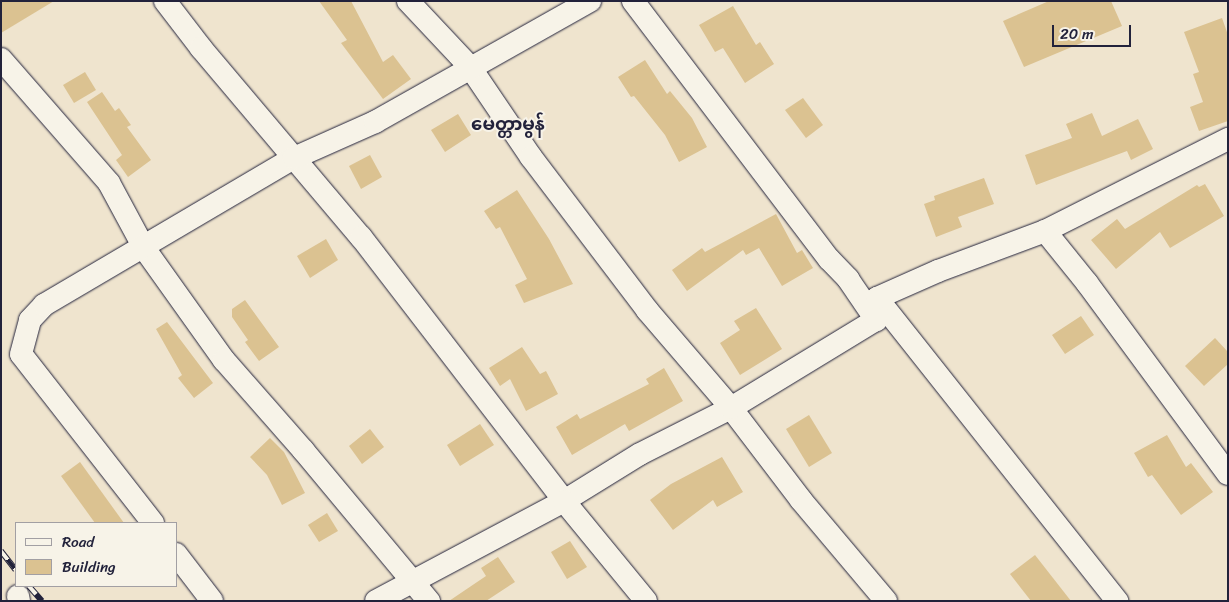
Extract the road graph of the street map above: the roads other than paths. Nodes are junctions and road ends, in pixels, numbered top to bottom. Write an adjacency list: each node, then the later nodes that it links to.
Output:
1 (165, 1): 8 (street)
2 (408, 1): 6 (street)
3 (590, 1): 6 (street)
4 (633, 1): 11 (street)
5 (1, 59): 10 (street)
6 (470, 67): 8 (street); 12 (street)
7 (1228, 139): 9 (street)
8 (294, 158): 10 (street); 14 (street)
9 (1045, 231): 11 (street); 13 (street)
10 (144, 248): 15 (street); 17 (street)
11 (877, 309): 12 (street); 23 (street)
12 (731, 408): 14 (street); 22 (street)
13 (1228, 474)
14 (564, 501): 17 (street); 21 (street)
15 (152, 522)
16 (178, 557): 18 (street)
17 (412, 581): 19 (street); 20 (street)
18 (212, 601)
19 (376, 601)
20 (429, 601)
21 (646, 601)
22 (886, 601)
23 (1117, 601)

